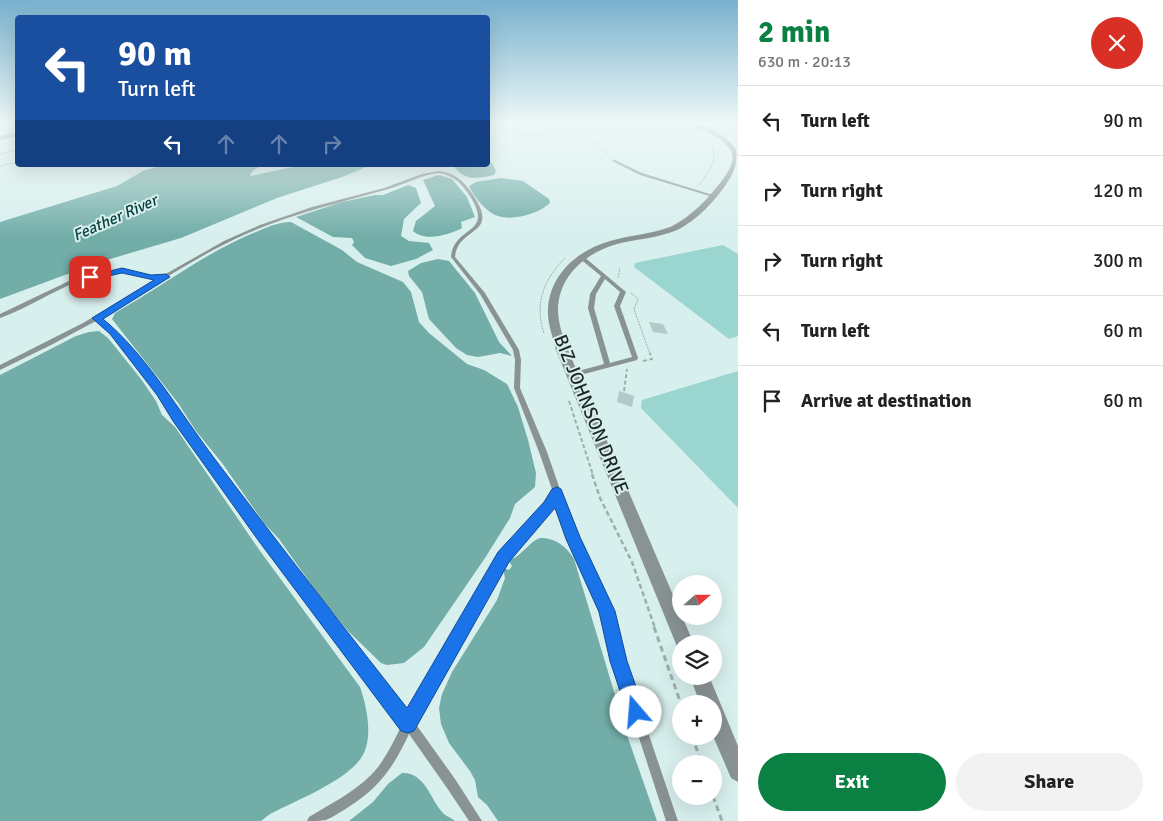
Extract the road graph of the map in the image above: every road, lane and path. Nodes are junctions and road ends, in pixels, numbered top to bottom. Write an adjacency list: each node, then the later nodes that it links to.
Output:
1 (612, 160): 6 (lane)
2 (713, 160): 6 (path)
3 (735, 160): 7 (street, BIZ JOHNSON DRIVE)
4 (15, 163): 5 (path)
5 (0, 166)
6 (695, 190): 7 (lane)
7 (714, 196): 8 (street, BIZ JOHNSON DRIVE)
8 (576, 256): 9 (lane); 13 (path); 16 (street, BIZ JOHNSON DRIVE)
9 (604, 276): 14 (lane); 14 (lane)
10 (166, 277): 11 (lane); 12 (lane); 18 (lane)
11 (0, 316)
12 (96, 318): 15 (lane); 21 (lane)
13 (546, 338)
14 (607, 365): 16 (lane)
15 (0, 368)
16 (573, 375): 19 (street, BIZ JOHNSON DRIVE)
17 (567, 394): 20 (path)
18 (557, 493): 21 (lane); 27 (lane)
19 (681, 635)
20 (678, 695)
21 (408, 724): 25 (lane); 26 (lane)
22 (722, 732): 23 (street)
23 (738, 771)
24 (716, 805): 28 (path)
25 (313, 821)
26 (476, 821)
27 (672, 821)
28 (722, 821)

